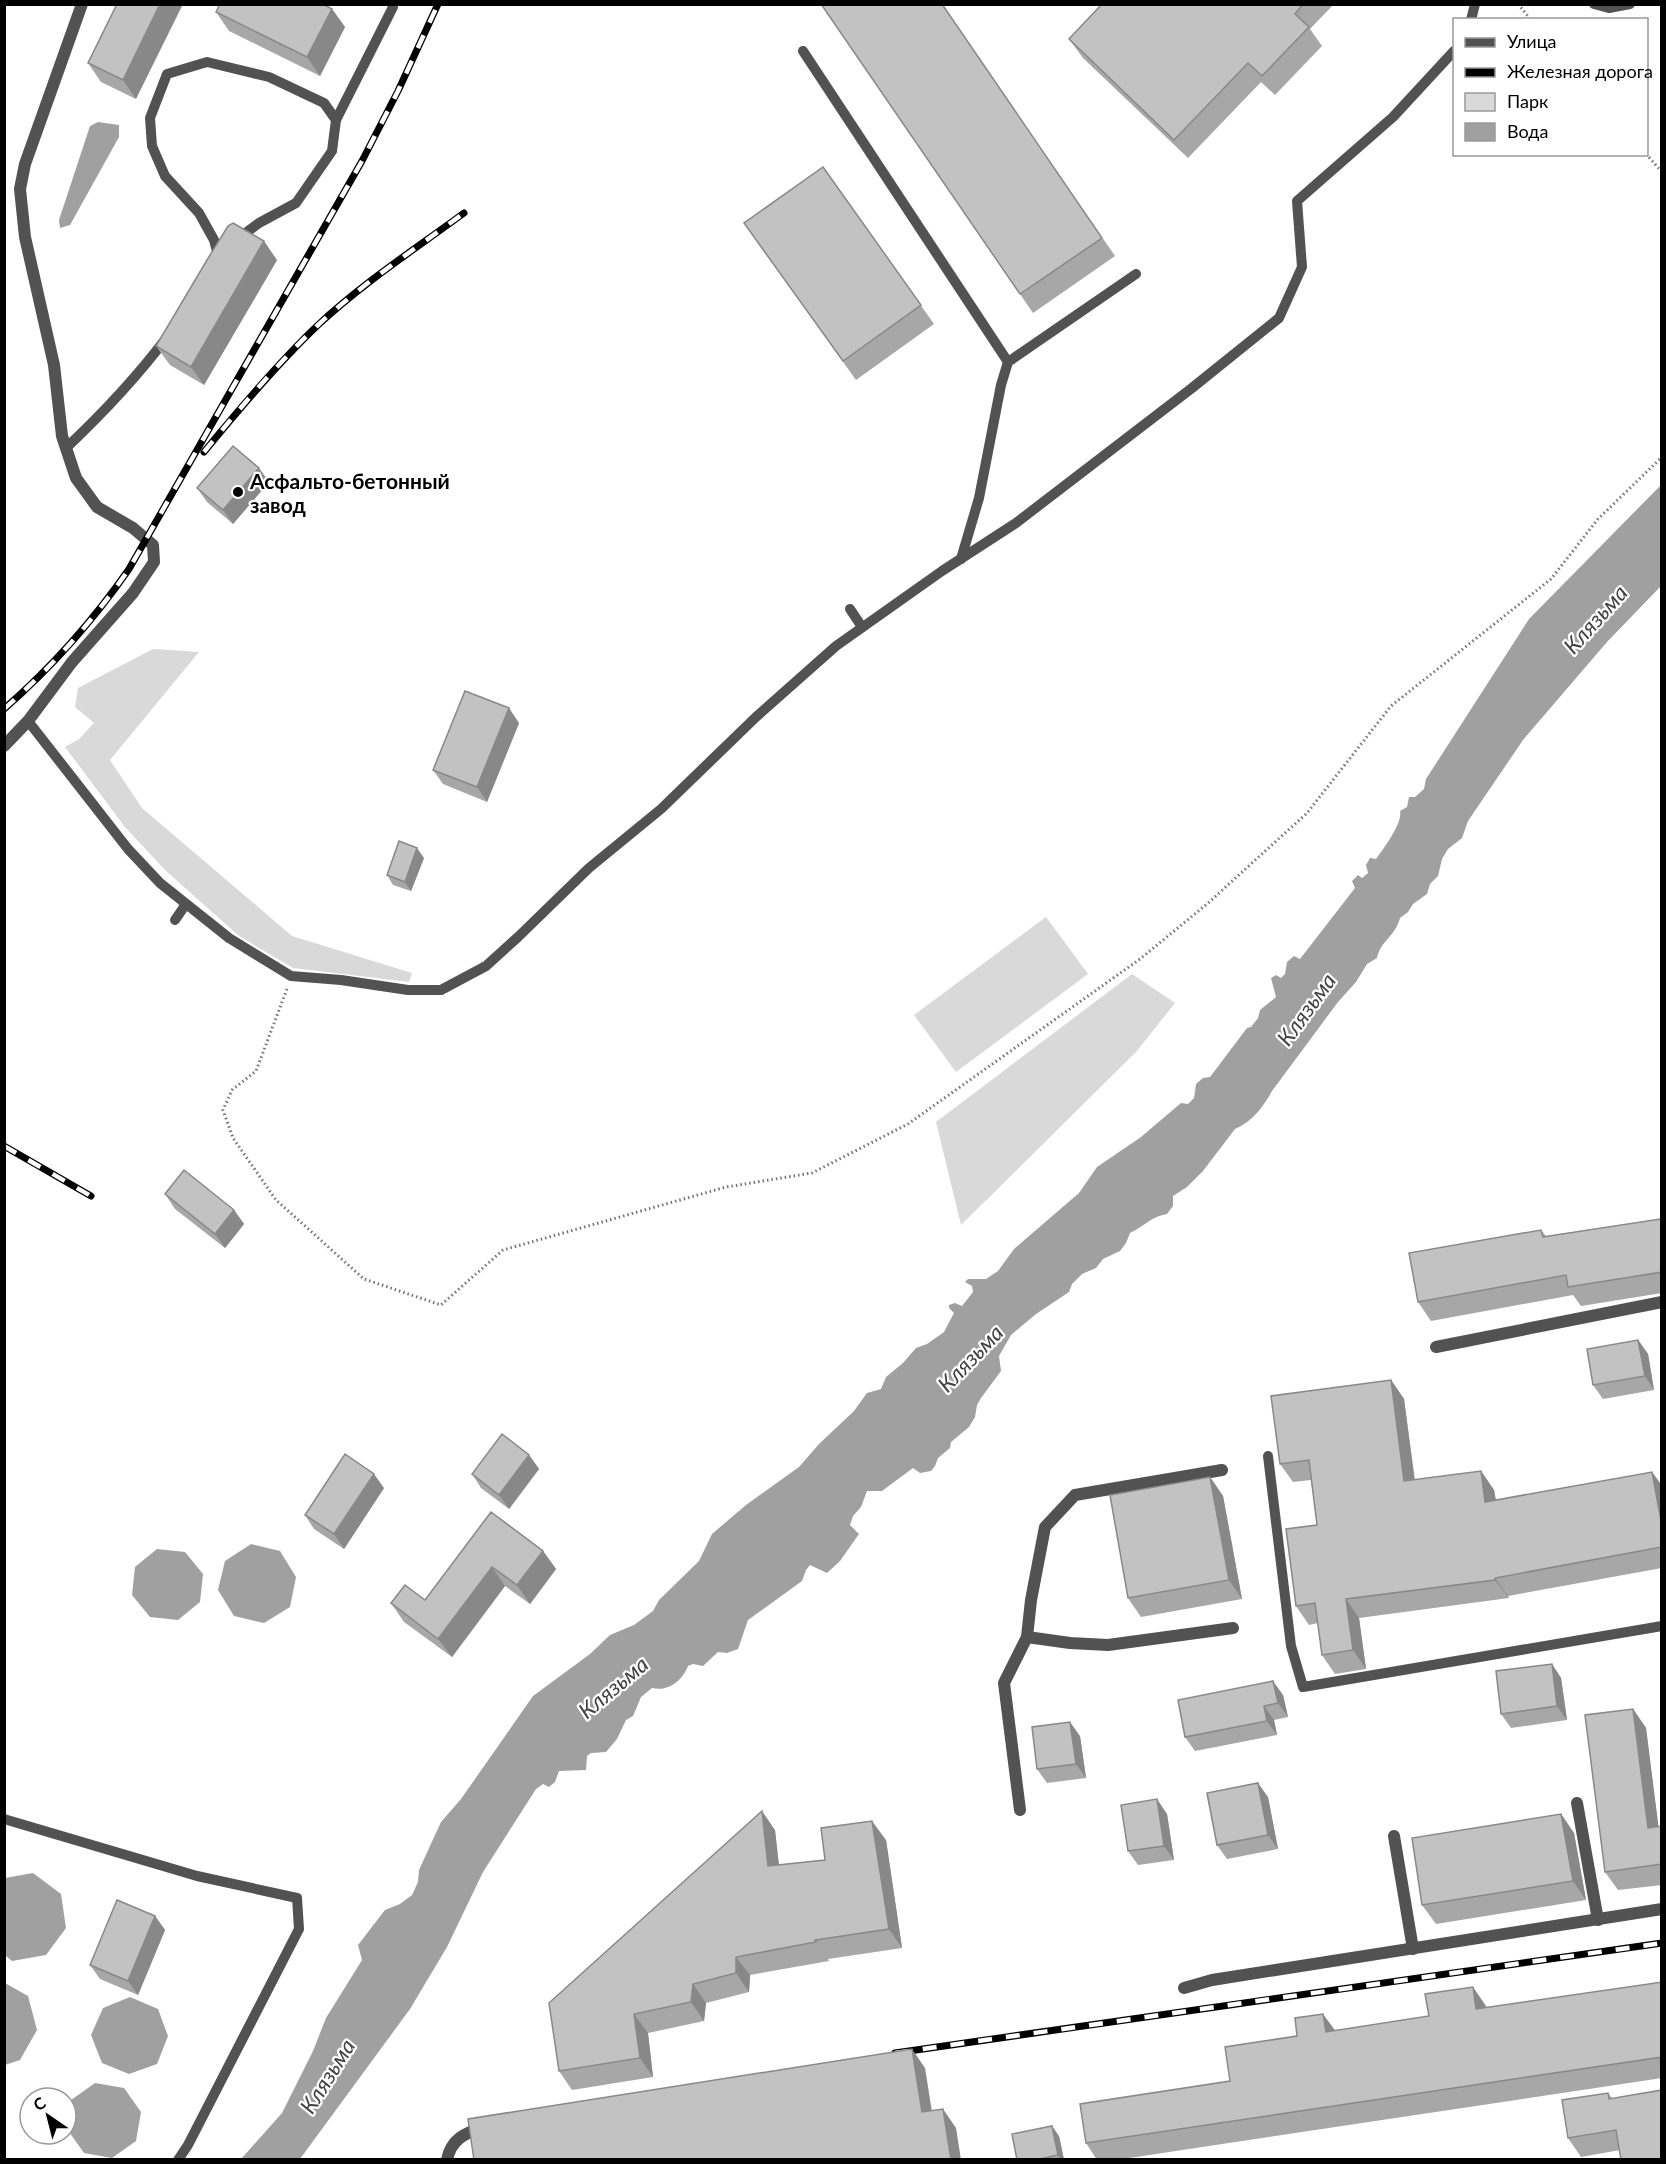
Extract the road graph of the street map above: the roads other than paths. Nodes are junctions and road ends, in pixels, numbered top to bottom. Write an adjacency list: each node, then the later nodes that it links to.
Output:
1 (82, 4): 11 (street)
2 (1594, 4): 3 (lane)
3 (1630, 4)
4 (393, 7): 7 (lane)
5 (803, 51): 10 (lane)
6 (1453, 53): 12 (lane)
7 (336, 120): 7 (lane)
8 (1136, 274): 10 (lane)
9 (171, 331): 11 (lane)
10 (1008, 362): 12 (lane)
11 (66, 448): 15 (street)
12 (961, 559): 14 (lane)
13 (850, 609): 14 (lane)
14 (862, 627): 17 (lane)
15 (28, 721): 16 (street); 17 (lane)
16 (4, 746)
17 (186, 904): 18 (lane)
18 (175, 920)
19 (1662, 1302): 20 (street)
20 (1436, 1347)
21 (1268, 1455): 23 (lane)
22 (1222, 1470): 25 (street)
23 (1662, 1626)
24 (1233, 1628): 25 (street)
25 (1027, 1637): 27 (street)
26 (1577, 1803): 31 (street)
27 (1020, 1810)
28 (4, 1819): 35 (lane)
29 (1394, 1836): 32 (street)
30 (1662, 1909): 31 (street)
31 (1598, 1920): 32 (street)
32 (1413, 1949): 33 (street)
33 (1184, 1988)
34 (497, 2123): 36 (street)
35 (178, 2160)
36 (447, 2160)

